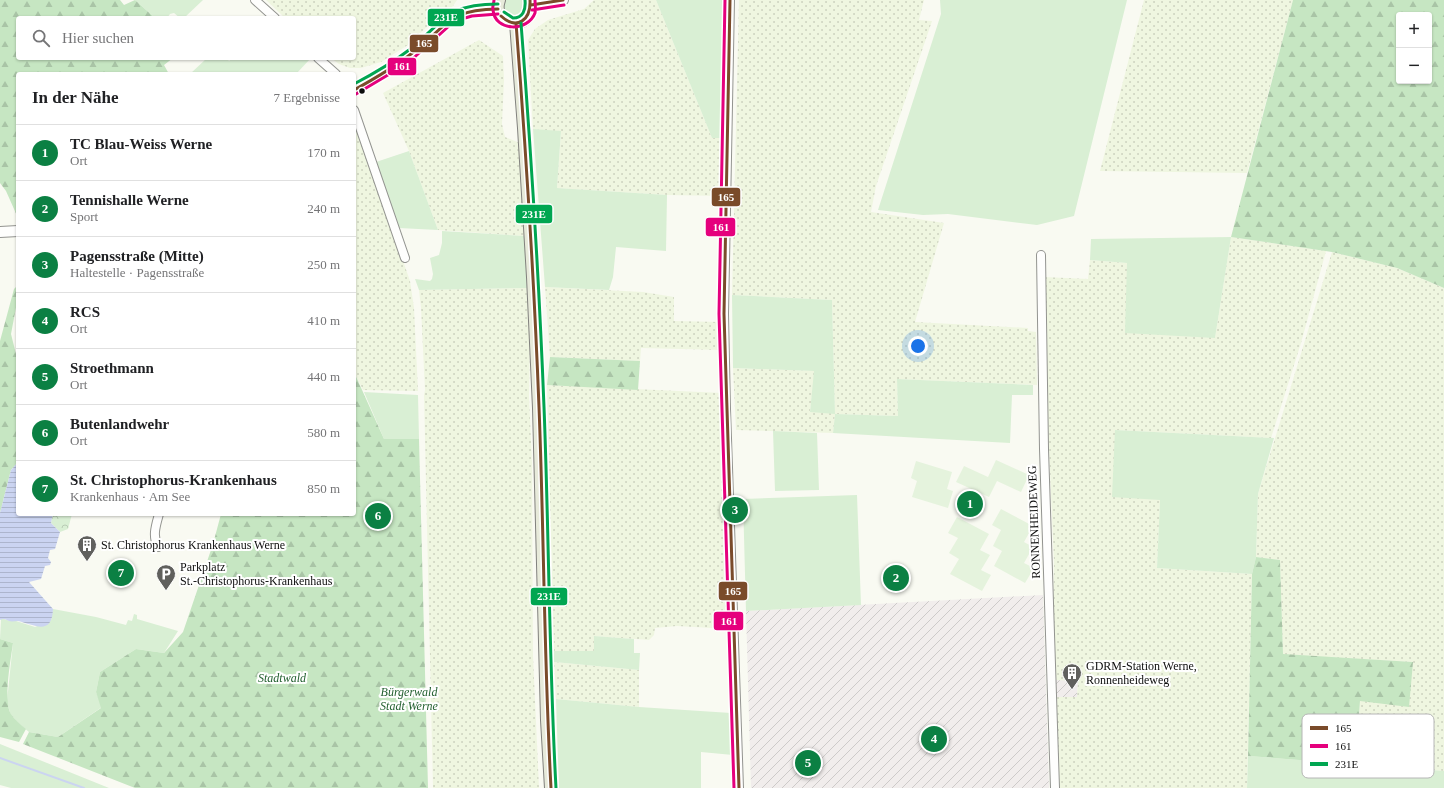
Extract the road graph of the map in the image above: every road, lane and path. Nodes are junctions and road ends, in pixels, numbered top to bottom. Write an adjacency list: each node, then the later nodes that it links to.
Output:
1 (255, 0): 6 (street)
2 (563, 0): 4 (street)
3 (730, 0): 19 (street)
4 (531, 2): 7 (main road)
5 (498, 4): 7 (main road); 10 (street)
6 (273, 16)
7 (516, 23): 18 (main road)
8 (320, 60): 9 (street)
9 (334, 72)
10 (356, 89)
11 (356, 116): 15 (street)
12 (16, 231): 13 (street)
13 (0, 232)
14 (1041, 255): 20 (street, RONNENHEIDEWEG)
15 (405, 258)
16 (159, 516): 17 (street)
17 (158, 547)
18 (551, 788)
19 (739, 788)
20 (1056, 788)

